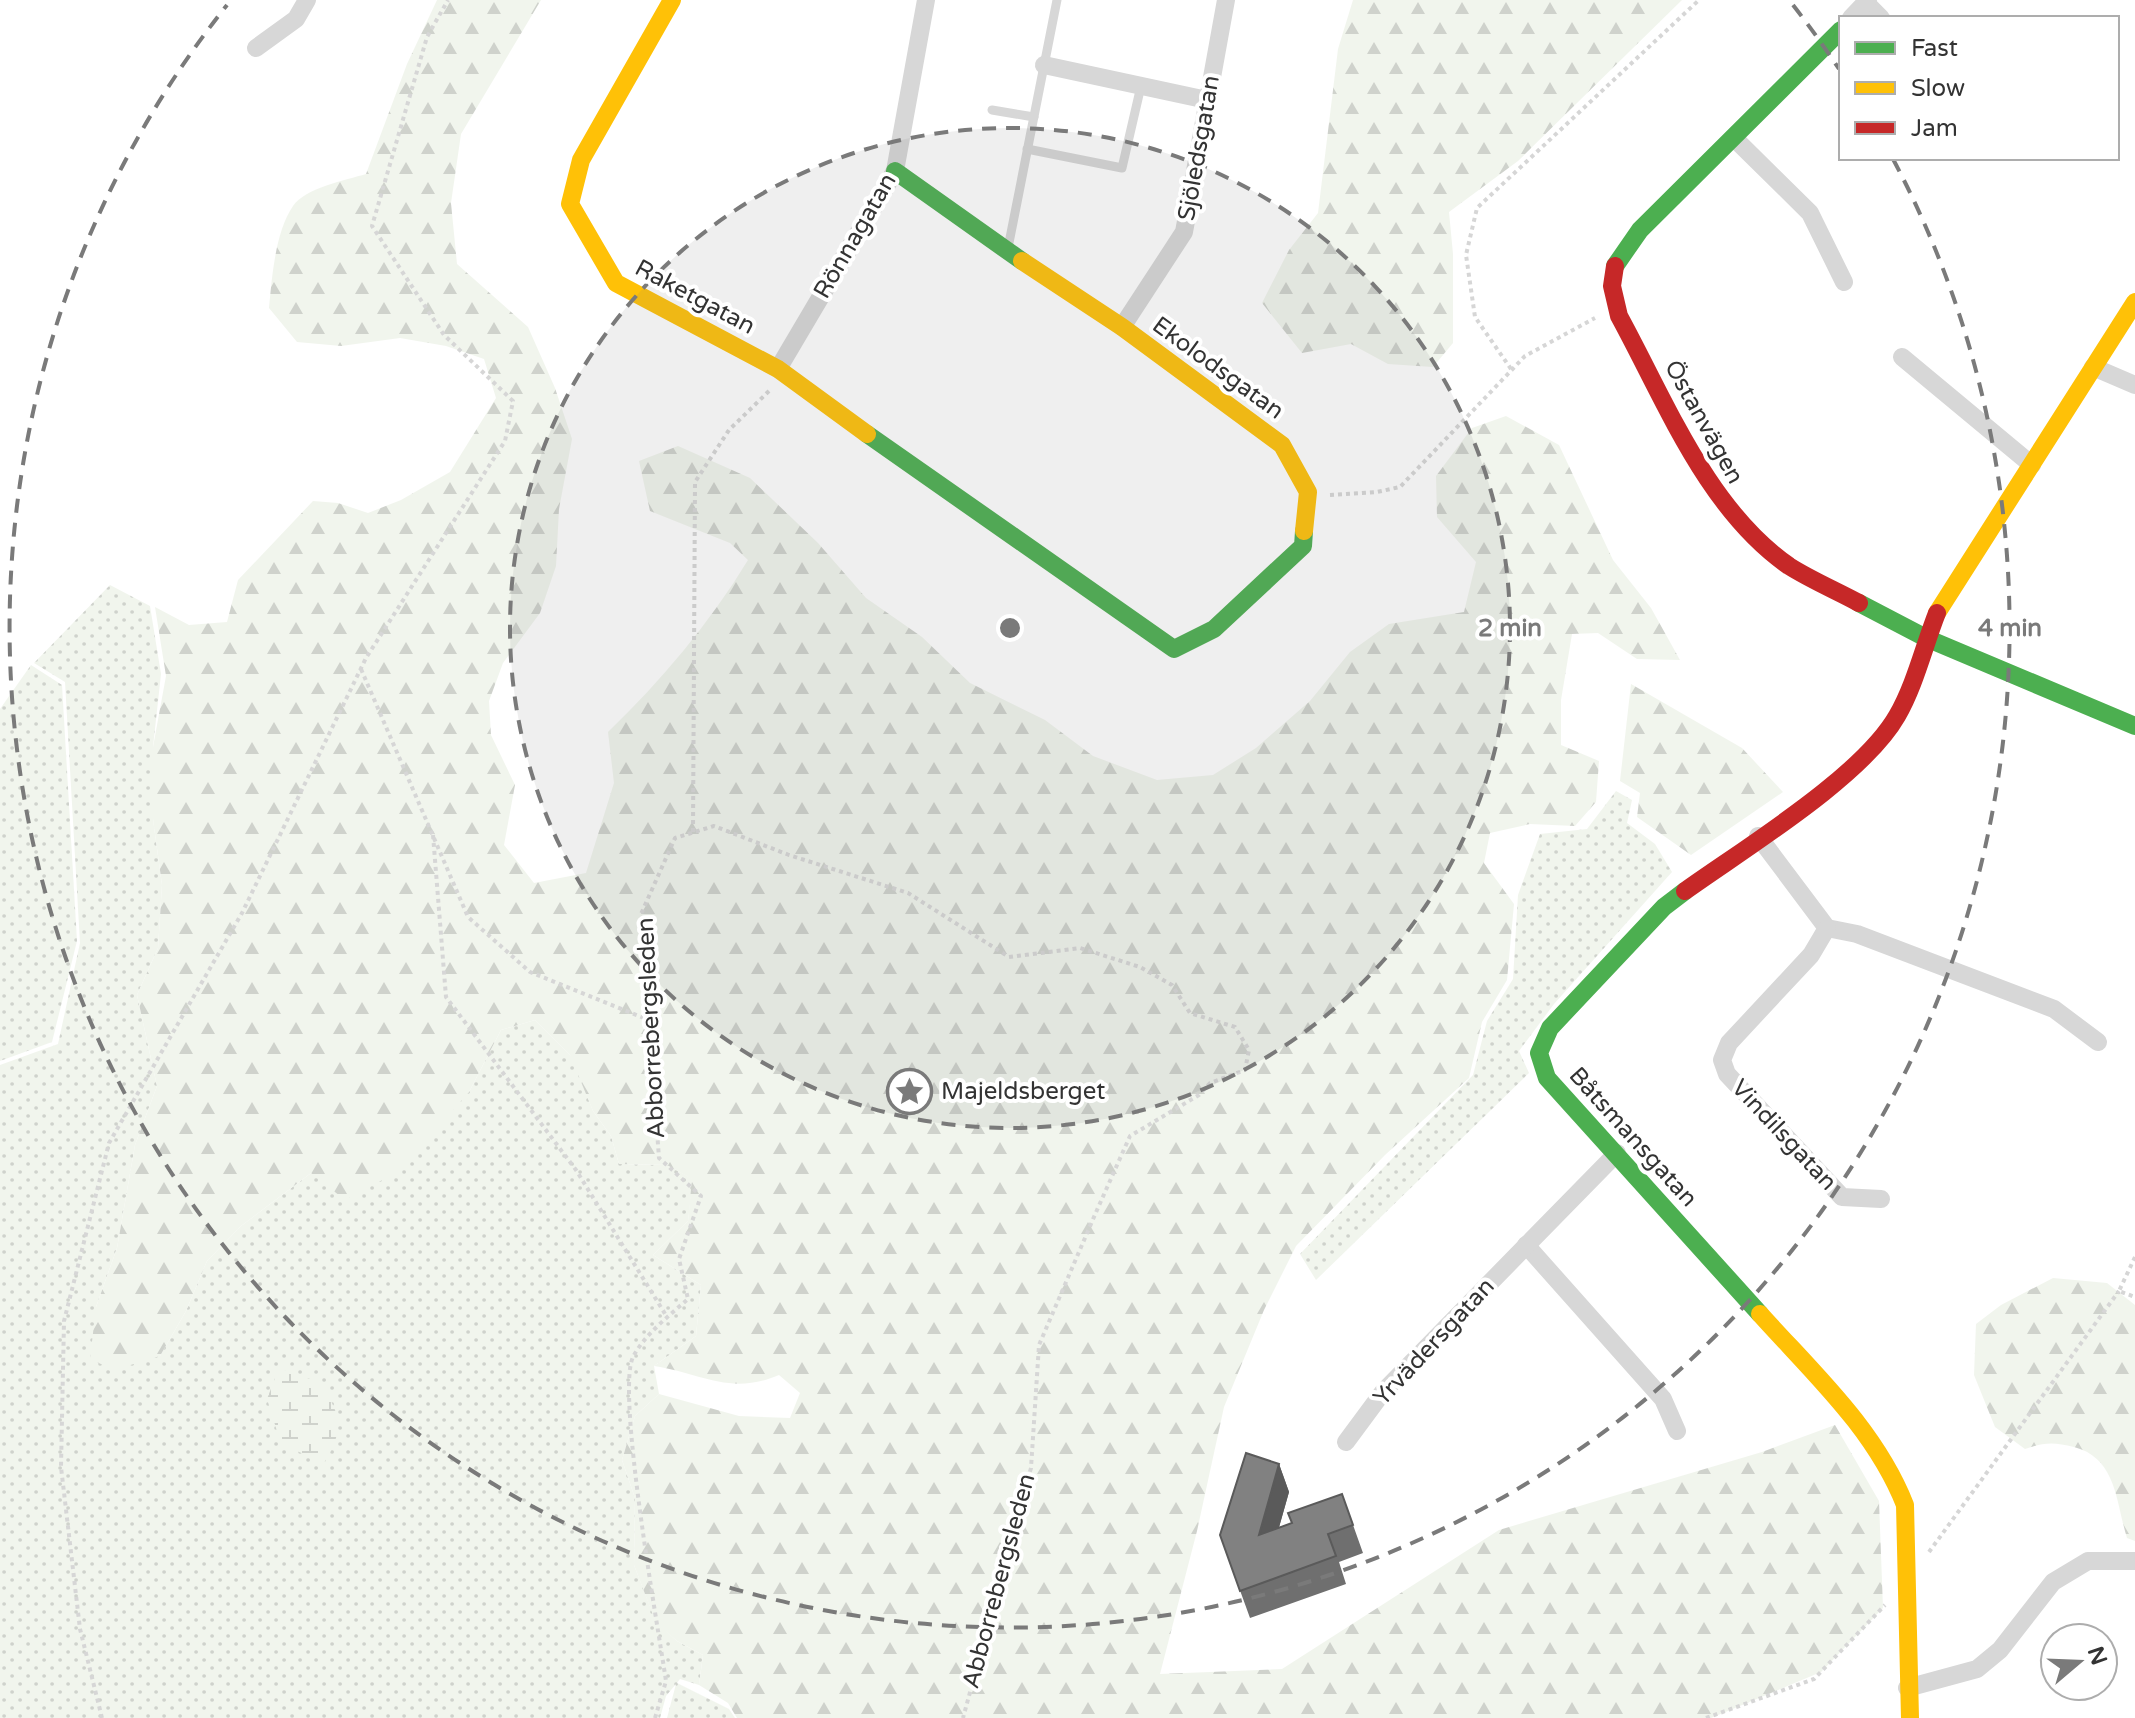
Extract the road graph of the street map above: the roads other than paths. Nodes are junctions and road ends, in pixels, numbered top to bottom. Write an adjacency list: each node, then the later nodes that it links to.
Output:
1 (307, 0): 10 (street)
2 (672, 0): 25 (street, Raketgatan)
3 (926, 0): 18 (street, Rönnagatan)
4 (1057, 0): 11 (lane)
5 (1226, 0): 13 (street, Sjöledsgatan)
6 (1866, 1): 7 (street); 8 (street)
7 (1853, 16)
8 (1879, 16)
9 (1839, 32): 16 (street, Östanvägen)
10 (256, 48)
11 (1044, 65): 12 (street); 15 (lane)
12 (1141, 86): 13 (street); 17 (lane)
13 (1207, 100): 22 (street, Sjöledsgatan)
14 (992, 110): 15 (lane)
15 (1034, 117): 17 (lane)
16 (1734, 138): 20 (street); 28 (street, Östanvägen)
17 (1027, 149): 19 (lane)
18 (895, 171): 19 (street, Ekolodsgatan); 25 (street, Rönnagatan)
19 (1008, 251): 22 (street, Ekolodsgatan)
20 (1844, 282)
21 (2135, 302): 24 (street, Båtsmansgatan)
22 (1122, 327): 25 (street, Ekolodsgatan)
23 (1902, 357): 27 (street)
24 (2093, 367): 26 (street); 27 (street, Båtsmansgatan)
25 (782, 372)
26 (2135, 385)
27 (2032, 465): 28 (street, Båtsmansgatan)
28 (1926, 638): 29 (street, Östanvägen); 30 (street, Båtsmansgatan)
29 (2135, 726)
30 (1758, 836): 31 (street); 33 (street, Båtsmansgatan)
31 (1827, 928): 32 (street); 34 (street, Vindilsgatan)
32 (2098, 1042)
33 (1617, 1153): 35 (street, Yrvädersgatan); 39 (street, Båtsmansgatan)
34 (1881, 1199)
35 (1526, 1245): 36 (street); 37 (street, Yrvädersgatan)
36 (1677, 1431)
37 (1346, 1442)
38 (2135, 1561): 39 (street)
39 (1907, 1688): 40 (street, Båtsmansgatan)
40 (1910, 1718)

